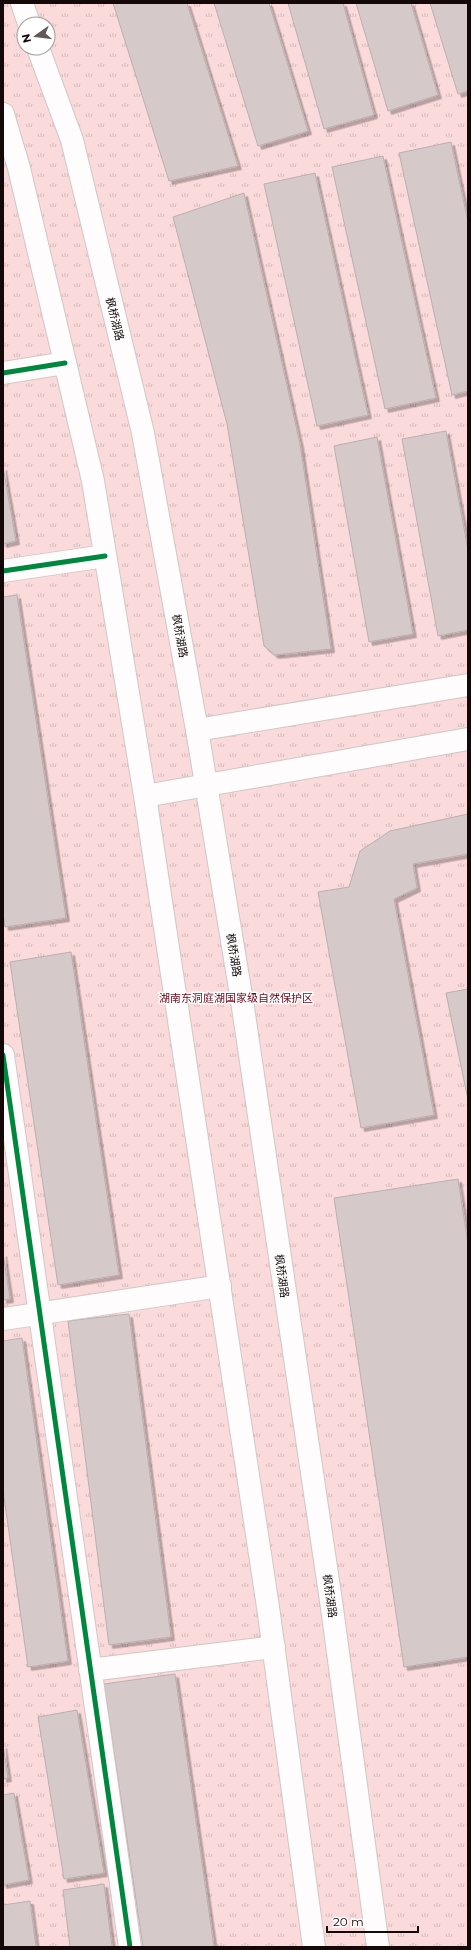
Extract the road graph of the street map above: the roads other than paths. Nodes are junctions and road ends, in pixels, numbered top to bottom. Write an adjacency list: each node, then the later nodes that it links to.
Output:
1 (22, 3): 2 (main road)
2 (26, 16)
3 (41, 56): 10 (main road, 枫桥湖路)
4 (3, 114): 5 (main road)
5 (65, 363): 6 (main road); 7 (main road)
6 (3, 373)
7 (105, 556): 8 (main road); 13 (main road)
8 (3, 571)
9 (468, 685): 10 (main road)
10 (197, 730): 12 (main road, 枫桥湖路)
11 (468, 739): 12 (main road)
12 (206, 785): 13 (main road); 22 (main road, 枫桥湖路)
13 (145, 796): 15 (main road)
14 (3, 1055): 16 (main road)
15 (220, 1286): 16 (main road); 18 (main road)
16 (39, 1314): 17 (main road); 19 (main road)
17 (3, 1319)
18 (274, 1647): 19 (main road); 21 (main road)
19 (90, 1670): 20 (main road)
20 (130, 1947)
21 (314, 1947)
22 (378, 1947)

